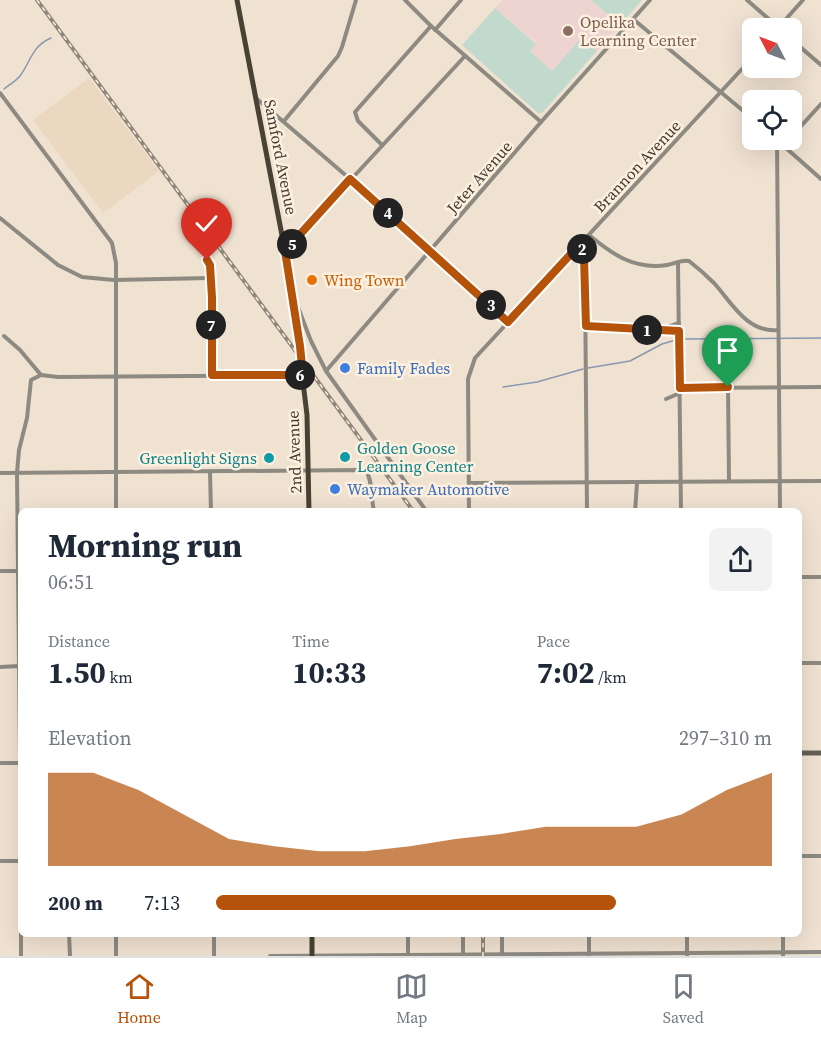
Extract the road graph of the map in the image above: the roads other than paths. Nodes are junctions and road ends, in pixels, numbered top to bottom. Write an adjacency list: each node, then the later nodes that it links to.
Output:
1 (237, 0): 18 (main road, Samford Avenue)
2 (356, 0): 21 (street)
3 (405, 0): 11 (street)
4 (462, 0): 11 (street)
5 (650, 0): 10 (street, Jeter Avenue)
6 (747, 0): 8 (street)
7 (803, 0): 9 (street)
8 (767, 18)
9 (787, 18)
10 (633, 19): 17 (street); 22 (street, Jeter Avenue)
11 (433, 28): 13 (street); 24 (street)
12 (802, 48): 14 (street)
13 (465, 56): 22 (street); 24 (street)
14 (821, 64)
15 (742, 69): 17 (street, Brannon Avenue)
16 (0, 93): 37 (street)
17 (721, 93): 20 (street); 30 (street, Brannon Avenue)
18 (256, 99): 21 (street); 32 (main road, Samford Avenue)
19 (821, 104): 23 (street)
20 (742, 110)
21 (284, 122): 27 (street)
22 (541, 122): 33 (street, Jeter Avenue)
23 (802, 126)
24 (382, 145): 27 (street)
25 (777, 150): 43 (street)
26 (787, 150): 28 (street)
27 (350, 179): 32 (street); 33 (street)
28 (821, 179)
29 (0, 219): 37 (street)
30 (589, 235): 31 (street, Brannon Avenue); 35 (street)
31 (581, 243): 39 (street, Brannon Avenue); 41 (street)
32 (285, 251): 38 (main road, Samford Avenue)
33 (430, 251): 39 (street); 47 (street, Jeter Avenue)
34 (207, 260): 36 (street)
35 (678, 263): 40 (street); 43 (street)
36 (210, 278): 37 (street); 50 (street)
37 (114, 280): 51 (street)
38 (292, 291): 46 (main road, Samford Avenue); 47 (street)
39 (508, 322): 65 (street, Brannon Avenue)
40 (679, 323): 42 (street); 44 (street)
41 (586, 326): 42 (street); 66 (street)
42 (666, 329): 44 (street)
43 (778, 330): 53 (street)
44 (679, 331): 55 (street)
45 (4, 336): 49 (street)
46 (301, 356): 48 (main road, 2nd Avenue, bridge)
47 (326, 370): 74 (street)
48 (302, 374): 50 (street); 57 (main road, 2nd Avenue)
49 (41, 375): 51 (street); 58 (street)
50 (212, 375): 51 (street)
51 (115, 376): 59 (street)
52 (728, 387): 53 (street); 55 (street); 62 (street)
53 (779, 387): 54 (street); 63 (street)
54 (821, 387)
55 (680, 391): 56 (street); 68 (street)
56 (666, 399)
57 (308, 470): 60 (street); 72 (main road, 2nd Avenue); 73 (street)
58 (17, 472): 59 (street); 61 (street); 69 (street)
59 (115, 472): 60 (street); 70 (street)
60 (210, 472): 71 (street)
61 (0, 473)
62 (729, 481): 63 (street); 68 (street)
63 (780, 481): 64 (street); 79 (street)
64 (821, 481)
65 (469, 483): 66 (street); 75 (street)
66 (587, 483): 67 (street); 76 (street)
67 (638, 483): 68 (street); 77 (street)
68 (681, 483): 78 (street)
69 (18, 508)
70 (116, 508)
71 (211, 508)
72 (309, 508)
73 (373, 508)
74 (423, 508)
75 (470, 508)
76 (587, 508)
77 (635, 508)
78 (681, 508)
79 (780, 508)
80 (0, 571): 81 (street)
81 (18, 571)
82 (802, 577): 83 (street)
83 (821, 577)
84 (802, 663): 85 (street)
85 (821, 663)
86 (18, 666): 87 (street)
87 (0, 667)
88 (802, 753): 89 (street)
89 (821, 753)
90 (0, 763): 91 (street)
91 (18, 763)
92 (802, 856): 93 (street)
93 (821, 856)
94 (0, 861): 95 (street)
95 (18, 861)
96 (21, 937): 115 (street)
97 (69, 937): 116 (street)
98 (116, 937): 117 (street)
99 (214, 937): 118 (street)
100 (312, 937): 120 (main road)
101 (408, 937): 111 (street)
102 (463, 937): 112 (street)
103 (502, 937): 113 (street)
104 (589, 937): 114 (street)
105 (687, 937): 108 (street)
106 (783, 937): 110 (street)
107 (821, 952): 110 (street)
108 (687, 954): 109 (street); 114 (street)
109 (731, 954): 110 (street)
110 (783, 954)
111 (408, 955): 112 (street); 120 (street)
112 (463, 955): 113 (street)
113 (502, 955): 114 (street)
114 (589, 955)
115 (21, 956)
116 (70, 956)
117 (116, 956)
118 (214, 956)
119 (270, 956): 120 (street)
120 (312, 956)

